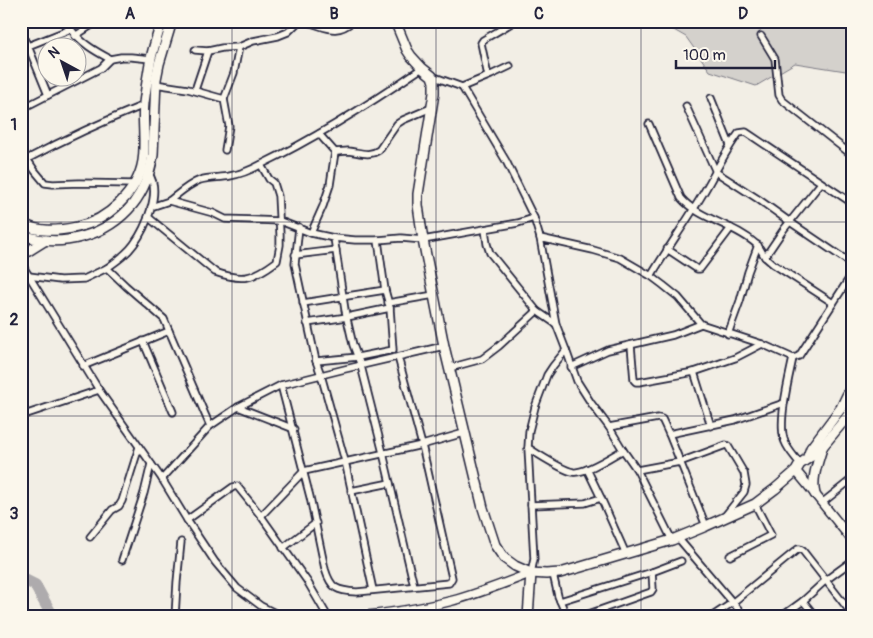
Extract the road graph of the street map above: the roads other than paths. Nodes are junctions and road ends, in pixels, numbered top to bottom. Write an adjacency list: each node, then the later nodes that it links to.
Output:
1 (61, 21): 8 (street)
2 (98, 21): 10 (street)
3 (162, 21): 17 (main road)
4 (172, 21): 22 (main road)
5 (353, 21): 13 (street)
6 (515, 21): 21 (street)
7 (396, 22): 19 (main road)
8 (71, 29): 10 (street); 12 (street)
9 (21, 33): 12 (street)
10 (76, 36): 16 (street)
11 (761, 36): 37 (street)
12 (28, 46): 25 (street)
13 (239, 46): 15 (street); 27 (street)
14 (195, 50): 15 (street)
15 (208, 51): 24 (street)
16 (110, 59): 17 (street); 25 (street)
17 (151, 59): 28 (main road)
18 (510, 66): 21 (street)
19 (422, 68): 20 (main road); 33 (street)
20 (432, 76): 23 (street); 30 (main road)
21 (488, 76): 23 (street)
22 (155, 84): 24 (street); 41 (main road)
23 (462, 87): 49 (street)
24 (195, 90): 27 (street)
25 (48, 95): 31 (street)
26 (712, 98): 34 (street)
27 (224, 99): 35 (street)
28 (144, 105): 38 (street); 43 (main road)
29 (686, 106): 40 (street)
30 (431, 108): 36 (street); 61 (main road)
31 (21, 109)
32 (649, 124): 47 (street)
33 (318, 134): 36 (street); 39 (street)
34 (730, 145): 40 (street); 42 (street)
35 (225, 150)
36 (335, 152): 56 (street)
37 (852, 155)
38 (24, 160): 43 (street)
39 (261, 165): 44 (street); 50 (street)
40 (716, 172): 47 (street); 51 (street)
41 (149, 174): 46 (street); 59 (main road)
42 (821, 183): 45 (street); 51 (street)
43 (134, 184): 54 (main road)
44 (168, 201): 46 (street); 50 (street)
45 (852, 203)
46 (150, 207): 48 (street)
47 (694, 209): 53 (street); 63 (street)
48 (148, 217): 50 (street); 69 (street)
49 (534, 218): 55 (street); 58 (street)
50 (280, 220): 52 (street)
51 (790, 222): 66 (street); 68 (street)
52 (299, 227): 56 (street); 65 (street)
53 (732, 228): 62 (street); 63 (street)
54 (23, 229): 59 (main road); 67 (street)
55 (485, 229): 61 (street); 79 (street)
56 (311, 232): 57 (street)
57 (334, 238): 60 (street); 64 (street)
58 (540, 238): 72 (street); 82 (street)
59 (46, 240): 67 (main road)
60 (378, 240): 61 (street); 73 (street)
61 (423, 240): 74 (main road)
62 (758, 245): 66 (street); 85 (street)
63 (667, 248): 72 (street)
64 (336, 250): 65 (street); 75 (street)
65 (295, 255): 76 (street)
66 (765, 257): 77 (street)
67 (22, 259): 71 (street)
68 (852, 264)
69 (107, 268): 71 (street); 84 (street)
70 (852, 274): 77 (street)
71 (29, 276): 95 (street)
72 (650, 276): 83 (street)
73 (385, 290): 75 (street); 78 (street)
74 (434, 295): 78 (street); 89 (main road)
75 (343, 296): 76 (street); 80 (street)
76 (303, 302): 81 (street)
77 (833, 303): 93 (street)
78 (389, 305): 80 (street); 91 (street)
79 (537, 311): 82 (street); 97 (street)
80 (347, 317): 81 (street); 91 (street)
81 (307, 323): 94 (street)
82 (556, 324): 90 (street)
83 (701, 324): 85 (street); 88 (street)
84 (169, 331): 86 (street); 109 (street)
85 (728, 334): 87 (street)
86 (143, 341): 95 (street); 107 (street)
87 (762, 344): 93 (street); 99 (street)
88 (631, 345): 98 (street); 99 (street)
89 (444, 346): 92 (street); 97 (main road)
90 (566, 350): 98 (street); 117 (street)
91 (358, 357): 94 (street); 96 (street)
92 (398, 358): 96 (street); 115 (street)
93 (793, 358): 104 (street)
94 (316, 361): 100 (street)
95 (83, 366): 103 (street)
96 (361, 366): 100 (street); 120 (street)
97 (449, 368): 113 (main road)
98 (571, 368): 111 (street)
99 (694, 372): 110 (street)
100 (321, 375): 101 (street); 121 (street)
101 (281, 385): 105 (street); 112 (street)
102 (852, 385): 124 (main road)
103 (99, 390): 108 (street); 116 (street)
104 (784, 403): 110 (street); 124 (street)
105 (238, 407): 109 (street); 112 (street)
106 (852, 408): 118 (main road)
107 (174, 412)
108 (21, 416)
109 (210, 426): 128 (street)
110 (711, 426): 114 (street)
111 (609, 427): 114 (street); 119 (street)
112 (294, 429): 127 (street)
113 (464, 433): 115 (street); 155 (main road)
114 (669, 434): 122 (street)
115 (422, 444): 120 (street); 158 (street)
116 (139, 447): 123 (street); 143 (street)
117 (528, 448): 125 (street); 136 (street)
118 (822, 448): 124 (main road); 132 (main road)
119 (623, 450): 125 (street); 126 (street)
120 (383, 453): 121 (street); 130 (street)
121 (345, 461): 127 (street); 131 (street)
122 (680, 462): 126 (street); 138 (street); 141 (street)
123 (150, 464): 128 (street); 151 (street)
124 (801, 465): 132 (street); 135 (main road)
125 (587, 469): 133 (street)
126 (637, 470): 144 (street)
127 (304, 471): 137 (street); 140 (street)
128 (162, 479): 139 (street)
129 (852, 479): 134 (street)
130 (390, 483): 131 (street); 158 (street)
131 (351, 491): 159 (street)
132 (815, 494): 134 (street)
133 (601, 498): 136 (street); 149 (street)
134 (822, 503): 145 (street)
135 (756, 504): 138 (main road); 142 (street)
136 (531, 505): 155 (street)
137 (262, 516): 139 (street); 148 (street)
138 (723, 518): 141 (main road)
139 (187, 520): 164 (street)
140 (316, 523): 148 (street); 159 (street)
141 (706, 526): 144 (main road)
142 (771, 535): 147 (street); 150 (street)
143 (90, 537)
144 (675, 539): 149 (main road); 162 (street)
145 (852, 540)
146 (181, 542): 165 (street)
147 (775, 542)
148 (283, 548): 167 (street)
149 (626, 554): 156 (main road)
150 (730, 556)
151 (122, 560)
152 (681, 561): 154 (street)
153 (852, 561): 157 (street)
154 (652, 572): 160 (street); 171 (street)
155 (532, 573): 156 (main road); 168 (street); 169 (main road)
156 (553, 574): 160 (street)
157 (826, 580): 161 (street); 162 (street); 163 (street)
158 (414, 586): 159 (street)
159 (373, 590)
160 (560, 601): 170 (street)
161 (803, 601): 174 (street); 175 (street)
162 (732, 603): 172 (street); 173 (street)
163 (851, 615)
164 (280, 616): 166 (street)
165 (176, 617)
166 (292, 617)
167 (328, 617)
168 (351, 617)
169 (528, 617)
170 (567, 617)
171 (580, 617)
172 (712, 617)
173 (745, 617)
174 (781, 617)
175 (816, 617)

